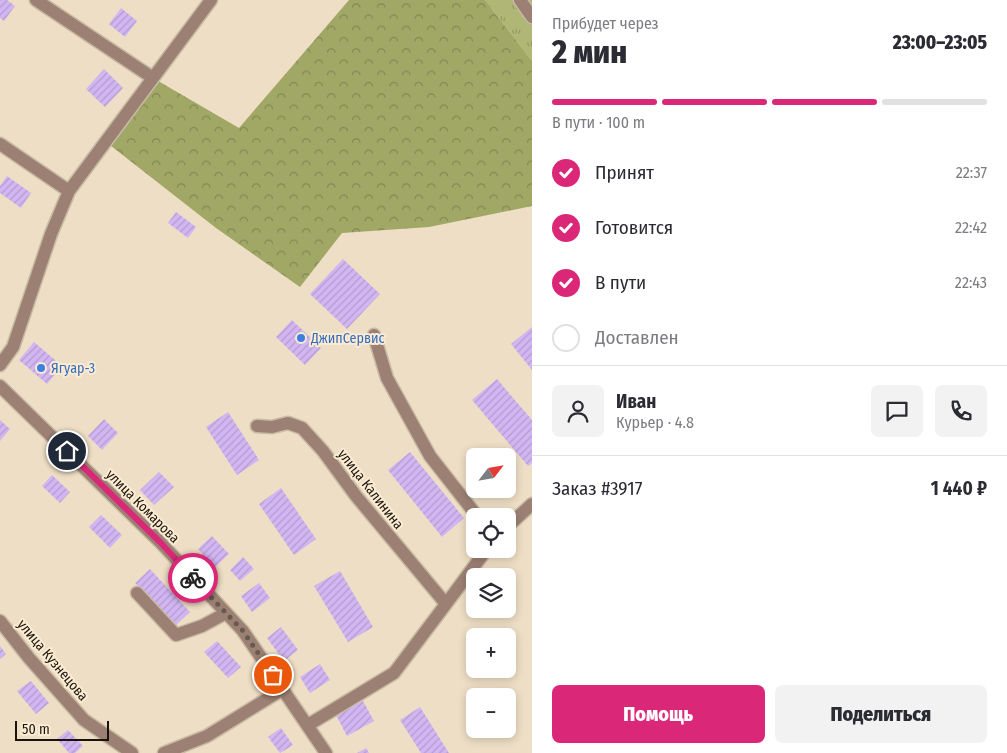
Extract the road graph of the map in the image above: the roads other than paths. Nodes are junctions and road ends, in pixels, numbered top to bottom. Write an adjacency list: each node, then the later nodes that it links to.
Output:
1 (36, 0): 5 (street)
2 (211, 0): 5 (street)
3 (520, 0): 4 (street)
4 (532, 17)
5 (153, 78): 7 (street)
6 (0, 144): 7 (street)
7 (69, 191): 9 (street)
8 (374, 335): 13 (street)
9 (0, 365)
10 (0, 386): 18 (street, улица Комарова)
11 (257, 426): 17 (street, улица Калинина)
12 (532, 504): 14 (street)
13 (471, 508)
14 (516, 519)
15 (480, 558): 17 (street)
16 (137, 593): 18 (street)
17 (446, 604): 21 (street)
18 (226, 613): 20 (street, улица Комарова)
19 (0, 621): 22 (street, улица Кузнецова)
20 (283, 689): 21 (street, улица Комарова); 23 (street)
21 (308, 725): 24 (street, улица Комарова)
22 (132, 753)
23 (164, 753)
24 (326, 753)

